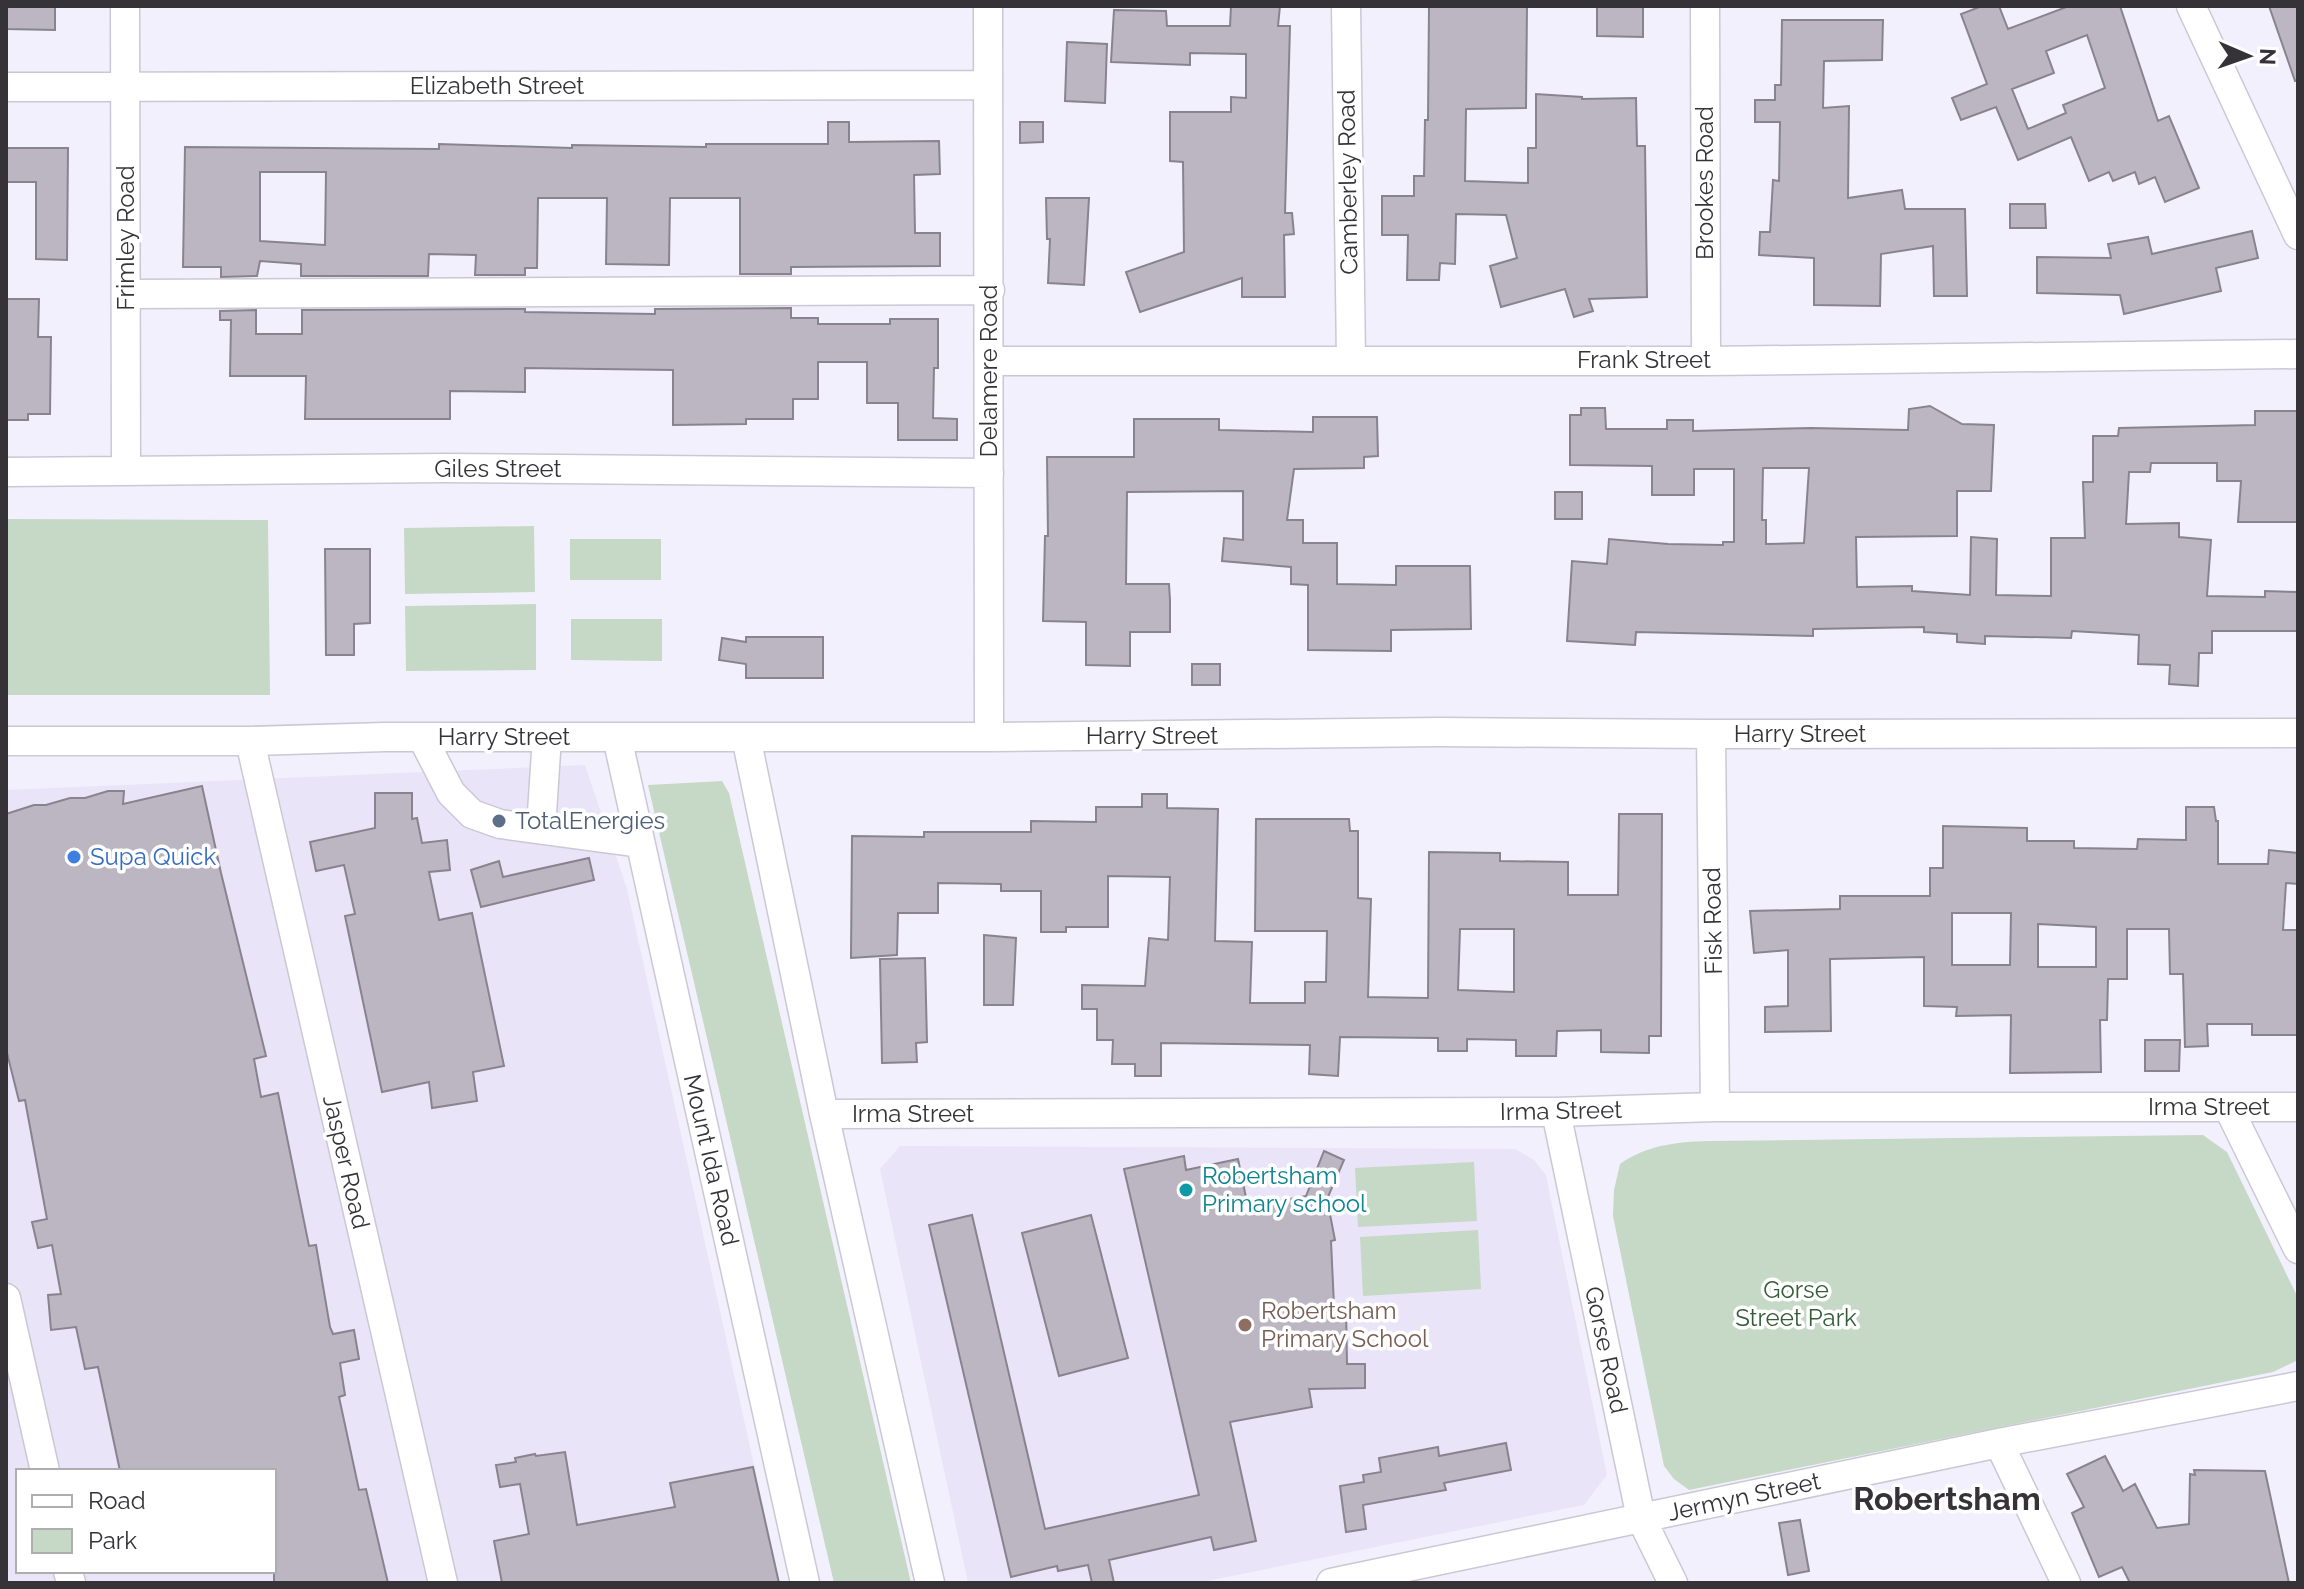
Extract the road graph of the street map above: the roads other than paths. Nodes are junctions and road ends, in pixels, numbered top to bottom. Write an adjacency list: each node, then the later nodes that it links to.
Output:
1 (125, 6): 8 (street, Frimley Road)
2 (988, 6): 6 (street, Delamere Road)
3 (1346, 6): 13 (street, Camberley Road)
4 (1705, 6): 15 (street, Brookes Road)
5 (2191, 6): 9 (street)
6 (988, 85): 8 (street, Elizabeth Street); 10 (street, Delamere Road)
7 (6, 87): 8 (street, Elizabeth Street)
8 (125, 87): 11 (street, Frimley Road)
9 (2298, 235)
10 (990, 290): 11 (street); 14 (street, Delamere Road)
11 (126, 294): 16 (street, Frimley Road)
12 (2298, 354): 15 (street, Frank Street)
13 (1351, 359): 14 (street, Frank Street); 15 (street, Frank Street)
14 (990, 361): 18 (street, Delamere Road)
15 (1706, 361)
16 (126, 470): 17 (street, Giles Street); 18 (street, Giles Street)
17 (6, 472)
18 (989, 473): 25 (street, Delamere Road)
19 (2298, 733): 20 (street, Harry Street)
20 (1711, 734): 25 (street, Harry Street); 30 (street, Fisk Road)
21 (422, 737): 22 (street, Harry Street); 27 (street, Harry Street); 28 (street)
22 (547, 737): 23 (street, Harry Street); 28 (street)
23 (617, 737): 24 (street, Harry Street); 29 (street, Mount Ida Road)
24 (746, 737): 25 (street, Harry Street); 34 (street)
25 (989, 737)
26 (6, 741): 27 (street, Harry Street)
27 (250, 741): 41 (street, Jasper Road)
28 (541, 828): 29 (street)
29 (640, 843): 42 (street, Mount Ida Road)
30 (1715, 1107): 31 (street, Irma Street); 33 (street, Irma Street)
31 (2228, 1107): 32 (street, Irma Street); 35 (street)
32 (2298, 1107)
33 (1556, 1112): 34 (street, Irma Street); 40 (street, Gorse Road)
34 (824, 1114): 43 (street)
35 (2298, 1249)
36 (6, 1298): 39 (street)
37 (2298, 1386): 38 (street, Jermyn Street)
38 (1999, 1443): 40 (street, Jermyn Street); 46 (street)
39 (45, 1469)
40 (1641, 1518): 44 (street, Jermyn Street); 45 (street, Gorse Road)
41 (443, 1583)
42 (805, 1583)
43 (930, 1583)
44 (1331, 1583)
45 (1673, 1583)
46 (2066, 1583)

